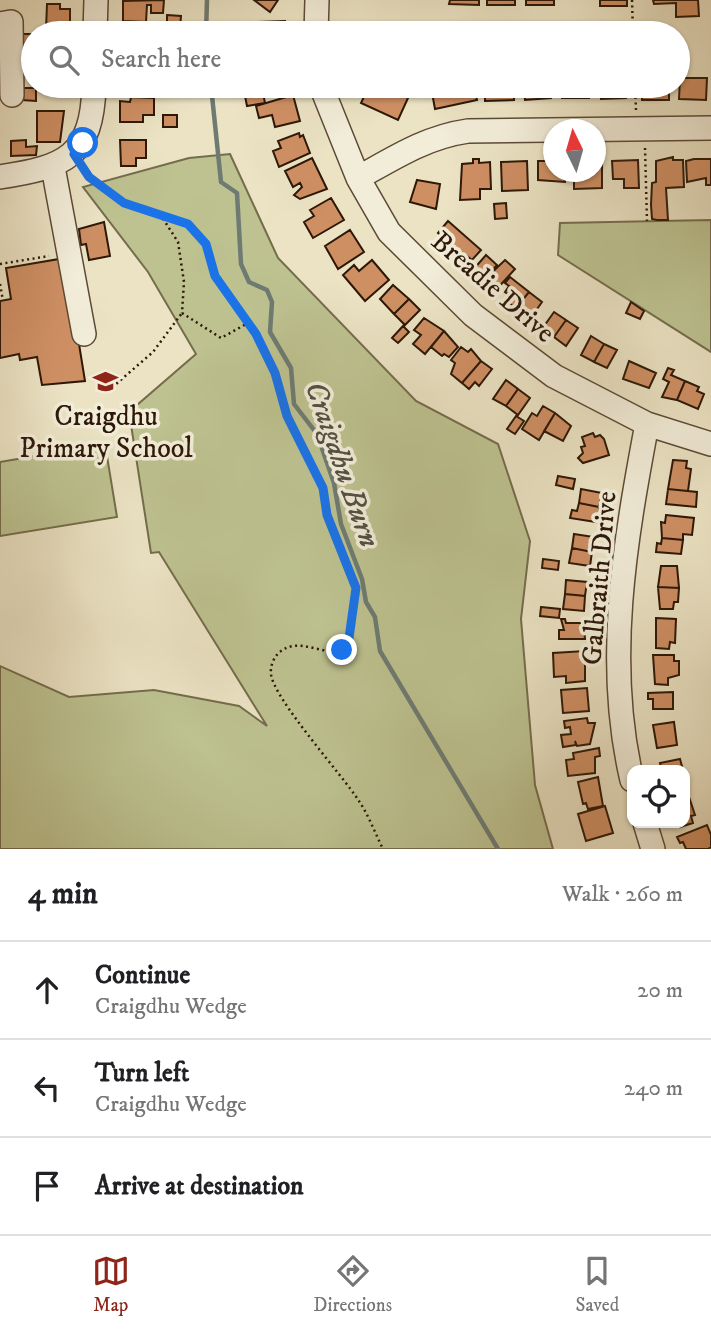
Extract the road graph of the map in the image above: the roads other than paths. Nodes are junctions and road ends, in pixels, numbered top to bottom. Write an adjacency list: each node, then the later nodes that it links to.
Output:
1 (96, 0): 3 (street)
2 (317, 0): 4 (street)
3 (95, 21)
4 (316, 21)
5 (0, 23): 6 (street)
6 (12, 95)
7 (93, 98): 10 (street)
8 (326, 98): 12 (street, Breadie Drive)
9 (711, 128): 12 (street)
10 (53, 167): 11 (street); 13 (street)
11 (0, 177)
12 (358, 178): 14 (street, Breadie Drive)
13 (84, 334)
14 (647, 424): 15 (street, Breadie Drive); 16 (street, Galbraith Drive)
15 (711, 444)
16 (629, 765)
17 (647, 828): 18 (street)
18 (653, 849)

